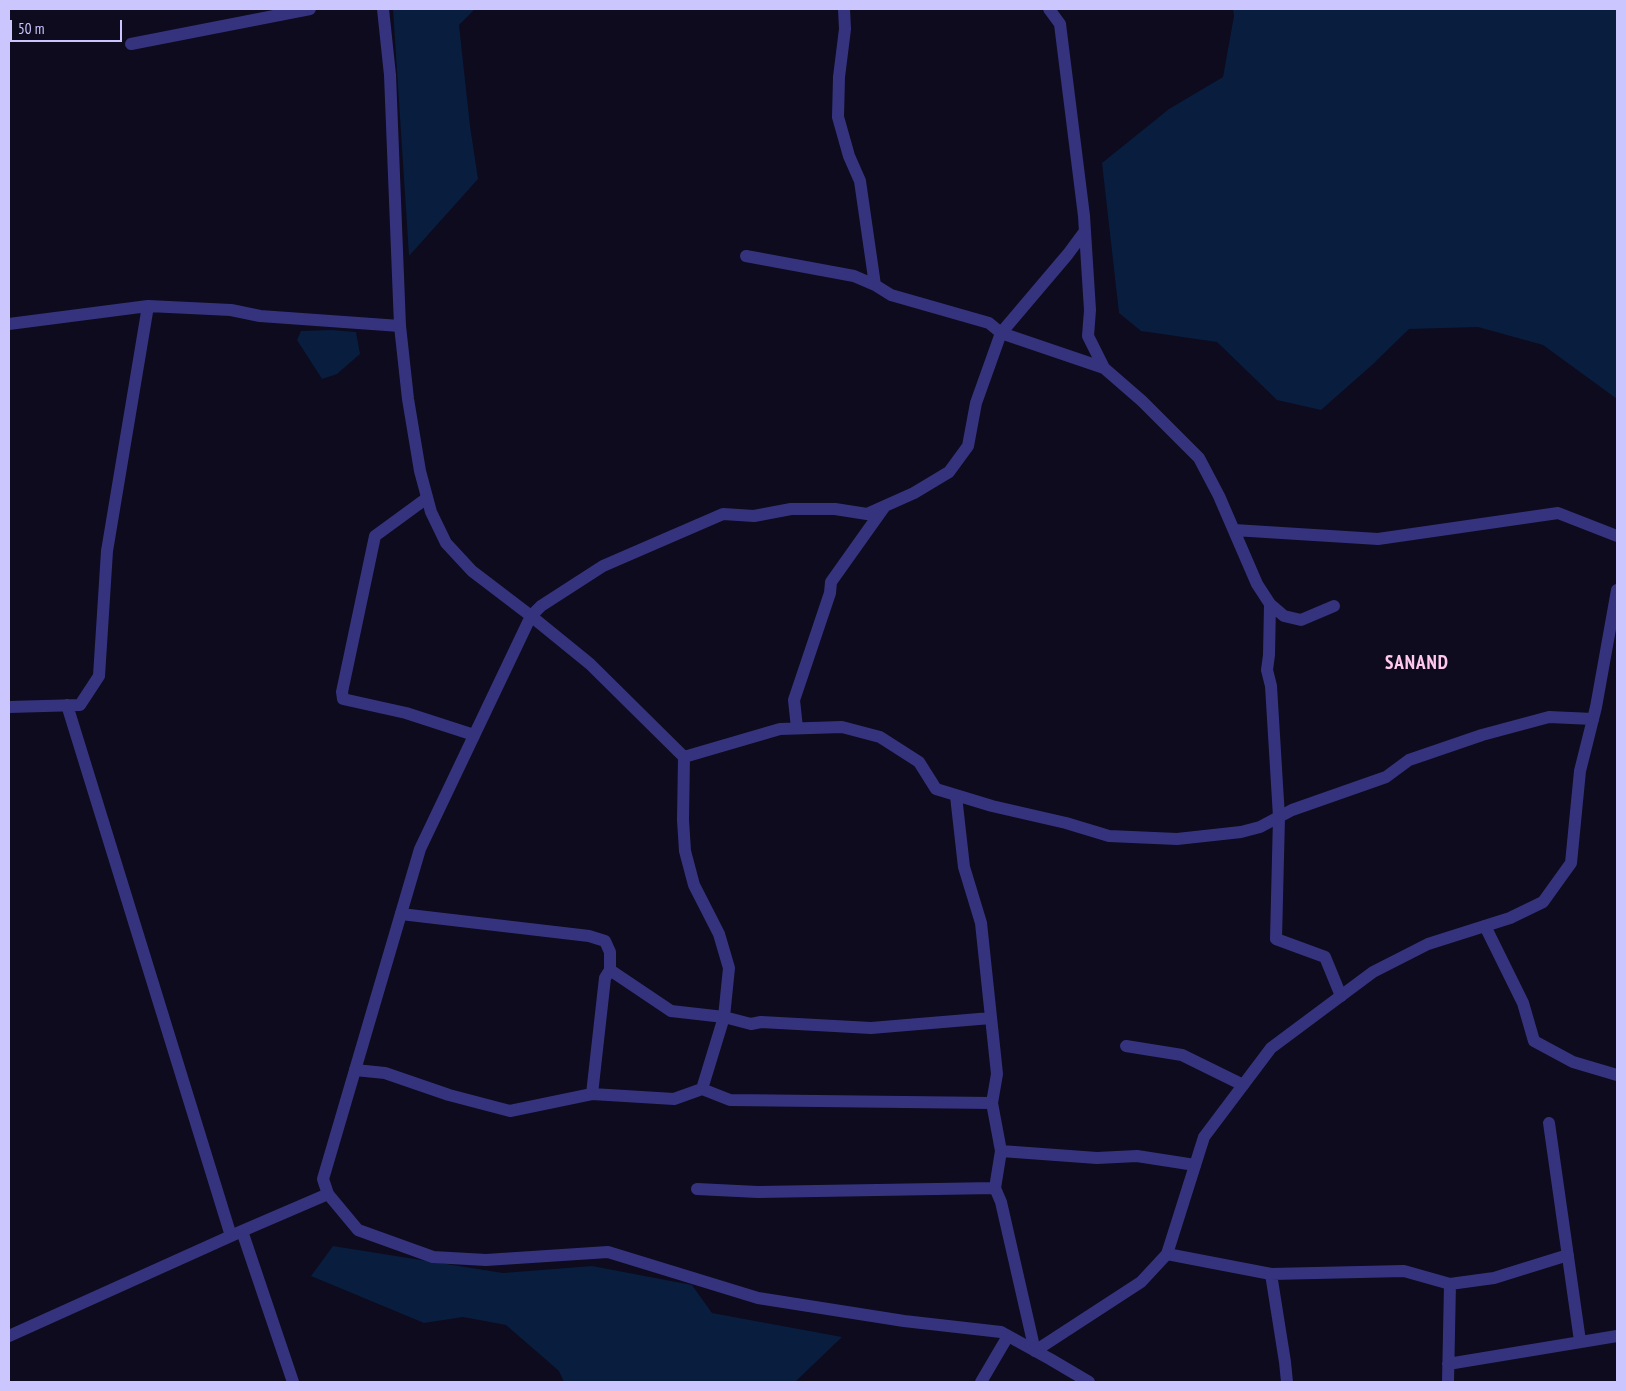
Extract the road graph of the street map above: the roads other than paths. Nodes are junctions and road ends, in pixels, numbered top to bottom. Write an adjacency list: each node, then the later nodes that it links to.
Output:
1 (310, 9): 5 (street)
2 (383, 9): 11 (street)
3 (844, 9): 8 (street)
4 (1049, 9): 6 (street)
5 (131, 44)
6 (1085, 231): 12 (street); 13 (street)
7 (746, 256): 8 (street)
8 (875, 285): 12 (street)
9 (148, 306): 10 (street); 11 (street); 23 (street)
10 (9, 324)
11 (400, 326): 14 (street)
12 (1001, 334): 13 (street); 15 (street)
13 (1104, 368): 16 (street)
14 (427, 498): 21 (street); 26 (street)
15 (885, 506): 21 (street); 25 (street)
16 (1234, 530): 17 (street); 19 (street)
17 (1617, 536)
18 (1617, 590): 24 (street)
19 (1270, 604): 20 (street); 29 (street)
20 (1334, 606)
21 (532, 616): 26 (street); 27 (street)
22 (9, 706): 23 (street)
23 (67, 706): 49 (street)
24 (1593, 719): 29 (street); 31 (street)
25 (797, 728): 27 (street); 28 (street)
26 (474, 735): 30 (street)
27 (684, 757): 34 (street)
28 (956, 796): 29 (street); 35 (street)
29 (1279, 817): 33 (street)
30 (400, 914): 32 (street); 37 (street)
31 (1484, 926): 33 (street); 38 (street)
32 (610, 970): 34 (street); 41 (street)
33 (1342, 996): 39 (street)
34 (724, 1018): 35 (street); 40 (street)
35 (991, 1018): 42 (street)
36 (1126, 1046): 39 (street)
37 (355, 1070): 41 (street); 48 (street)
38 (1617, 1075)
39 (1243, 1085): 45 (street)
40 (702, 1089): 41 (street); 42 (street)
41 (592, 1094)
42 (992, 1103): 44 (street)
43 (1549, 1123): 51 (street)
44 (1001, 1151): 45 (street); 46 (street)
45 (1195, 1165): 50 (street)
46 (995, 1188): 47 (street); 58 (street)
47 (697, 1189)
48 (328, 1194): 49 (street); 55 (street)
49 (236, 1234): 54 (street); 60 (street)
50 (1167, 1254): 52 (street); 58 (street)
51 (1568, 1255): 53 (street); 57 (street)
52 (1271, 1274): 53 (street); 63 (street)
53 (1450, 1284): 59 (street)
54 (9, 1336)
55 (1008, 1336): 58 (street); 61 (street)
56 (1617, 1336): 57 (street)
57 (1580, 1341): 59 (street)
58 (1035, 1351): 62 (street)
59 (1448, 1364): 64 (street)
60 (293, 1382)
61 (981, 1382)
62 (1089, 1382)
63 (1287, 1382)
64 (1448, 1382)

